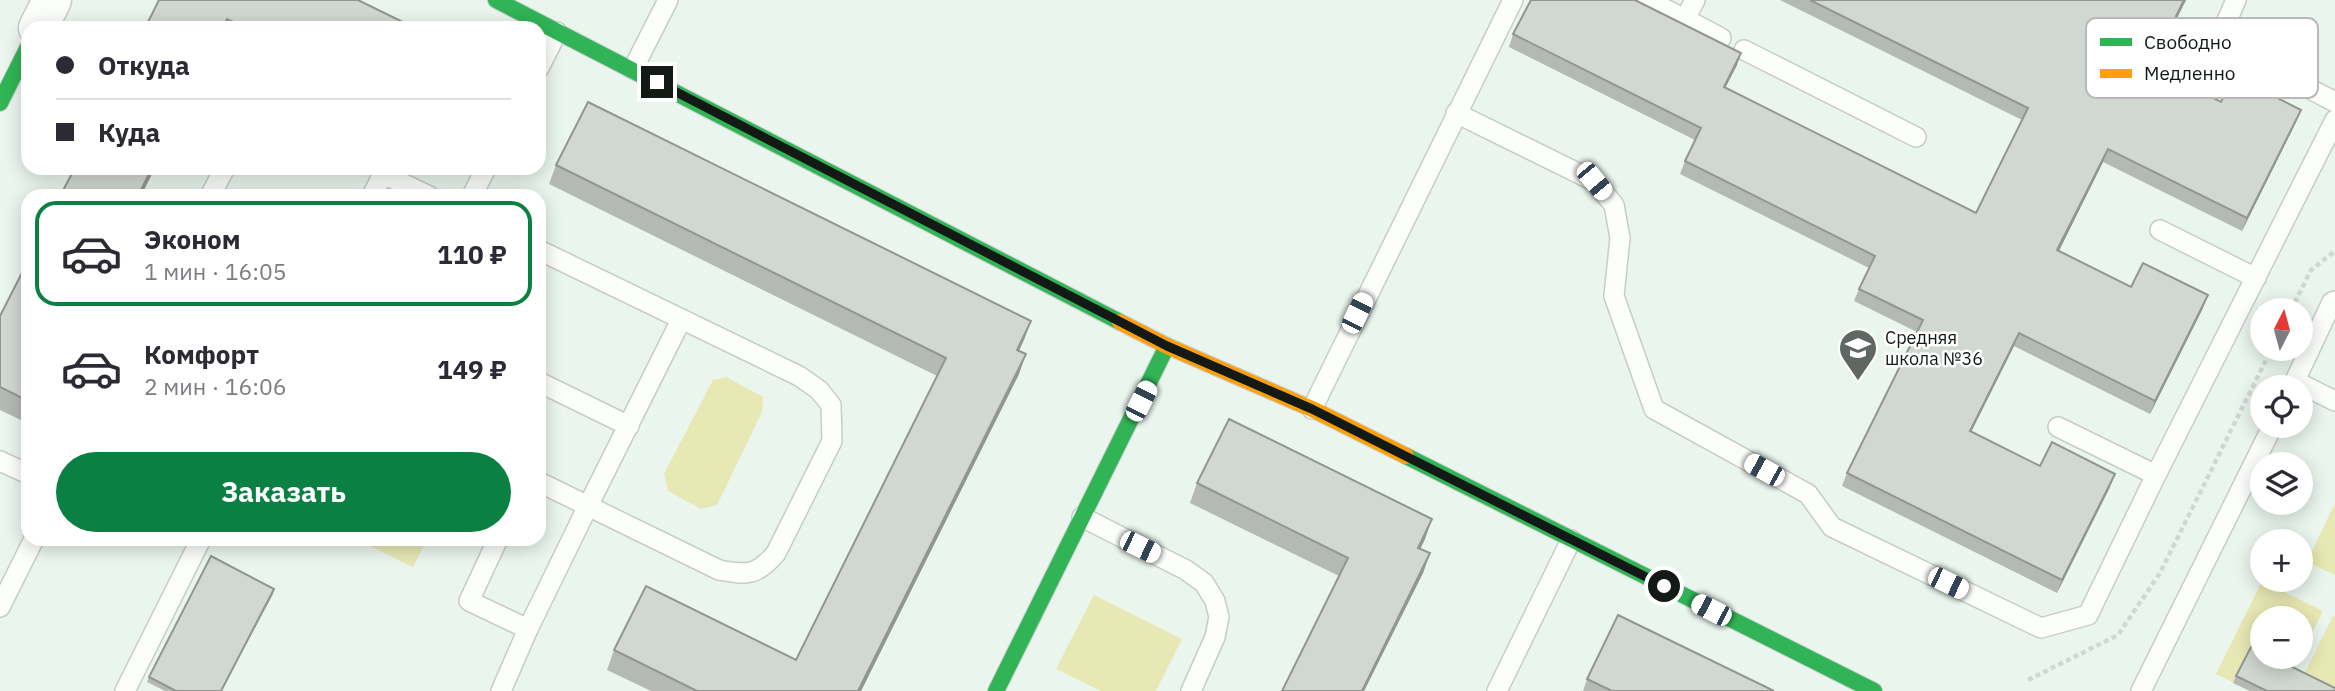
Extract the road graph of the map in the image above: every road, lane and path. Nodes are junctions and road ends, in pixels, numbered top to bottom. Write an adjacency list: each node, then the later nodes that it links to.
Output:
1 (52, 0): 10 (street)
2 (496, 0): 11 (street)
3 (668, 0): 18 (lane)
4 (1513, 0): 22 (lane)
5 (1647, 0): 9 (lane)
6 (1695, 0): 9 (lane)
7 (2236, 0): 8 (lane)
8 (2228, 18)
9 (1685, 19): 14 (lane)
10 (42, 21)
11 (536, 21)
12 (546, 26): 13 (street)
13 (557, 32): 16 (lane); 18 (street)
14 (1721, 38)
15 (1744, 50): 24 (lane)
16 (546, 54)
17 (21, 61): 21 (street)
18 (633, 69): 34 (street)
19 (2318, 93): 20 (lane)
20 (2335, 102)
21 (0, 103)
22 (1456, 113): 40 (lane); 46 (lane)
23 (2335, 120): 30 (lane)
24 (1916, 137)
25 (385, 175): 26 (lane)
26 (414, 189)
27 (2160, 230): 30 (lane)
28 (2335, 251): 31 (path)
29 (546, 253): 33 (lane)
30 (2256, 278): 46 (lane)
31 (2297, 298)
32 (2335, 301): 36 (lane)
33 (681, 320): 41 (lane); 48 (lane)
34 (1167, 346): 40 (street); 49 (street)
35 (2266, 361): 56 (path)
36 (2297, 375)
37 (546, 385): 41 (lane)
38 (2313, 392): 39 (lane)
39 (2335, 401)
40 (1312, 409): 50 (street)
41 (629, 426): 48 (lane)
42 (2058, 427): 46 (lane)
43 (2267, 438): 63 (lane)
44 (0, 461): 45 (lane)
45 (21, 471)
46 (2156, 475)
47 (546, 485): 48 (lane)
48 (588, 506): 55 (lane)
49 (1082, 517): 59 (street); 60 (lane)
50 (1571, 540): 61 (lane); 62 (street)
51 (30, 546): 54 (lane)
52 (198, 546): 57 (lane)
53 (495, 546): 55 (lane)
54 (0, 607)
55 (528, 629): 58 (lane)
56 (2028, 680)
57 (125, 691)
58 (501, 691)
59 (996, 691)
60 (1191, 691)
61 (1497, 691)
62 (1874, 691)
63 (2141, 691)

